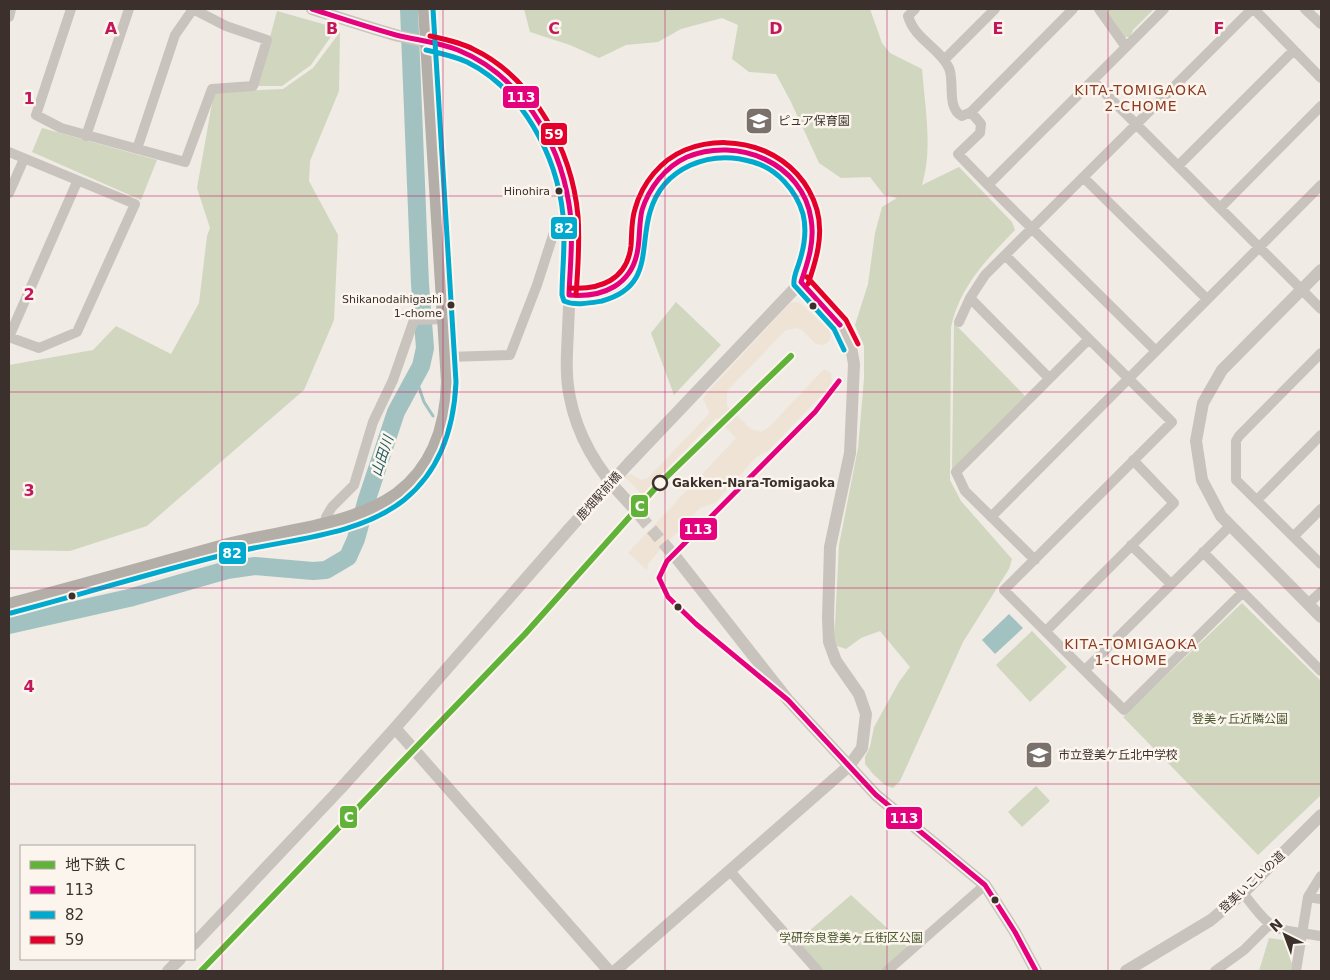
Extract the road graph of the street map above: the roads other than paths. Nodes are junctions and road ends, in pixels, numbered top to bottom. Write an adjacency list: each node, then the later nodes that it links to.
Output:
1 (11, 9): 14 (street)
2 (71, 9): 25 (street)
3 (129, 9): 25 (street)
4 (193, 9): 26 (street); 26 (street)
5 (312, 9): 16 (street)
6 (426, 9): 16 (highway)
7 (995, 9): 19 (street)
8 (1073, 9): 23 (street)
9 (1099, 9): 17 (street)
10 (1164, 9): 17 (street)
11 (1253, 9): 18 (street); 24 (street)
12 (1306, 9): 15 (street)
13 (909, 11): 19 (street)
14 (9, 17)
15 (1321, 24)
16 (428, 43): 36 (street); 47 (highway)
17 (1126, 47): 21 (street)
18 (1294, 50): 20 (street); 29 (street)
19 (944, 60): 23 (street)
20 (1321, 78)
21 (1093, 81): 24 (street); 32 (street)
22 (1321, 106): 35 (street)
23 (971, 112): 32 (street)
24 (1136, 125): 29 (street); 30 (street)
25 (86, 136): 26 (street)
26 (137, 148)
27 (9, 152): 28 (street)
28 (24, 159): 31 (street); 34 (street)
29 (1178, 166): 35 (street)
30 (1084, 178): 37 (street); 45 (street)
31 (77, 182): 49 (street); 49 (street)
32 (988, 185): 37 (street)
33 (1321, 185): 38 (street)
34 (9, 193)
35 (1220, 208): 38 (street)
36 (571, 229): 43 (street); 53 (street)
37 (1032, 229): 39 (street); 51 (street)
38 (1259, 247): 42 (street); 45 (street)
39 (1005, 255): 44 (street); 50 (street)
40 (1321, 270): 42 (street)
41 (801, 282): 43 (street); 79 (street, 鹿畑駅前橋, bridge); 80 (street)
42 (1301, 290): 46 (street); 63 (street)
43 (569, 295): 59 (street)
44 (970, 298): 48 (street); 54 (street)
45 (1207, 299): 51 (street)
46 (1321, 309)
47 (438, 320): 53 (highway); 62 (street)
48 (959, 322)
49 (9, 337)
50 (1089, 339): 54 (street); 55 (street)
51 (1156, 351): 55 (street)
52 (1321, 352): 58 (street)
53 (448, 357): 62 (highway)
54 (1049, 378): 61 (street)
55 (1129, 378): 57 (street); 61 (street)
56 (1321, 435): 58 (street)
57 (1133, 460): 65 (street); 68 (street)
58 (1257, 500): 64 (street)
59 (628, 502)
60 (1321, 509): 64 (street)
61 (991, 517): 68 (street)
62 (325, 525): 74 (highway)
63 (1230, 526): 66 (street); 73 (street)
64 (1294, 536): 69 (street)
65 (1131, 545): 70 (street); 76 (street)
66 (1203, 552): 70 (street); 72 (street)
67 (678, 560): 80 (street)
68 (1035, 560): 76 (street)
69 (1321, 564)
70 (1171, 584): 77 (street)
71 (1321, 592): 73 (street)
72 (1242, 593): 77 (street); 78 (street)
73 (1309, 604): 75 (street)
74 (9, 606)
75 (1321, 616)
76 (1046, 631): 77 (street)
77 (1085, 670)
78 (1321, 671)
79 (395, 728): 91 (street, 鹿畑駅前橋); 94 (street)
80 (849, 766): 82 (street); 84 (street)
81 (1321, 815): 85 (street, 登美いこいの道)
82 (730, 871): 95 (street); 96 (street)
83 (1321, 876): 86 (street)
84 (985, 885): 97 (street); 98 (street)
85 (1243, 893): 88 (street); 99 (street, 登美いこいの道)
86 (1308, 897): 87 (street); 89 (street)
87 (1321, 899)
88 (1269, 925): 89 (street); 100 (street)
89 (1302, 933): 90 (street); 101 (street)
90 (1321, 936)
91 (195, 943)
92 (179, 960): 93 (street)
93 (168, 971)
94 (609, 971)
95 (615, 971)
96 (818, 971)
97 (887, 971)
98 (1036, 971)
99 (1126, 971)
100 (1215, 971)
101 (1296, 971)

